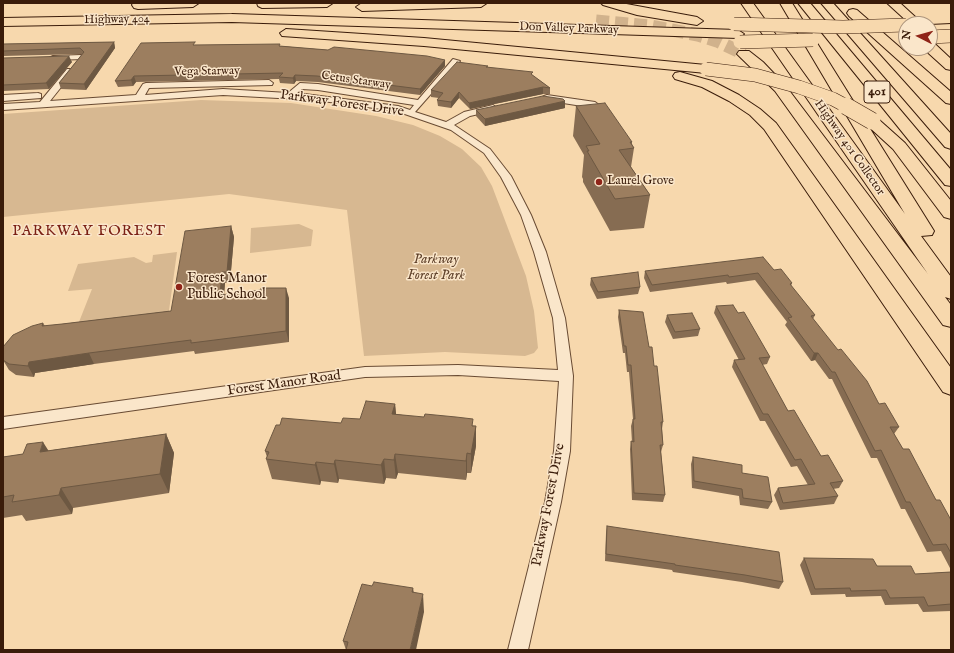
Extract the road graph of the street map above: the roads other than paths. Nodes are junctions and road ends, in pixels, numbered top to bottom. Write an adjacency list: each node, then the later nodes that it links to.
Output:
1 (327, 3): 13 (highway)
2 (481, 3): 15 (highway, Highway 404)
3 (607, 3): 28 (highway)
4 (739, 3): 35 (highway)
5 (747, 3): 35 (highway, Highway 401 Collector)
6 (786, 3): 56 (highway)
7 (804, 3): 54 (highway, 401)
8 (827, 3): 53 (highway, 401)
9 (842, 3): 45 (highway)
10 (884, 3): 17 (highway)
11 (893, 3): 16 (highway)
12 (197, 4): 14 (highway, Highway 404)
13 (248, 4)
14 (125, 6)
15 (3, 15)
16 (908, 16)
17 (898, 17)
18 (232, 18): 19 (highway); 20 (highway, Highway 404); 28 (highway, Don Valley Parkway)
19 (596, 21)
20 (3, 22)
21 (898, 25): 28 (highway, bridge)
22 (294, 28): 23 (highway); 28 (highway); 30 (highway)
23 (3, 30): 24 (highway)
24 (207, 31)
25 (898, 31): 28 (highway, Don Valley Parkway)
26 (276, 33): 34 (highway)
27 (898, 37): 28 (highway, bridge)
28 (739, 38): 31 (highway); 58 (highway)
29 (938, 42): 32 (highway)
30 (580, 44)
31 (670, 44)
32 (951, 52)
33 (938, 54): 38 (highway)
34 (559, 55): 55 (highway, bridge); 60 (highway)
35 (784, 55): 57 (highway, Highway 401 Collector)
36 (42, 58): 40 (street)
37 (456, 61): 46 (street)
38 (951, 66)
39 (261, 93): 41 (street, Parkway Forest Drive); 42 (street, Parkway Forest Drive); 42 (street, Vega Starway)
40 (50, 95): 43 (street); 47 (street)
41 (291, 95): 46 (street, Cetus Starway); 51 (street, Parkway Forest Drive)
42 (139, 97): 47 (street, Parkway Forest Drive)
43 (3, 98)
44 (535, 99): 49 (street)
45 (951, 100)
46 (420, 103): 51 (street)
47 (44, 104): 50 (street, Parkway Forest Drive)
48 (506, 105): 52 (street)
49 (595, 105)
50 (3, 108)
51 (411, 114): 52 (street, Parkway Forest Drive)
52 (448, 125): 59 (street, Parkway Forest Drive)
53 (951, 144)
54 (951, 181)
55 (951, 213)
56 (951, 271)
57 (951, 292)
58 (951, 320)
59 (566, 376): 61 (street, Forest Manor Road); 62 (street, Parkway Forest Drive)
60 (951, 386)
61 (3, 423)
62 (518, 650)

